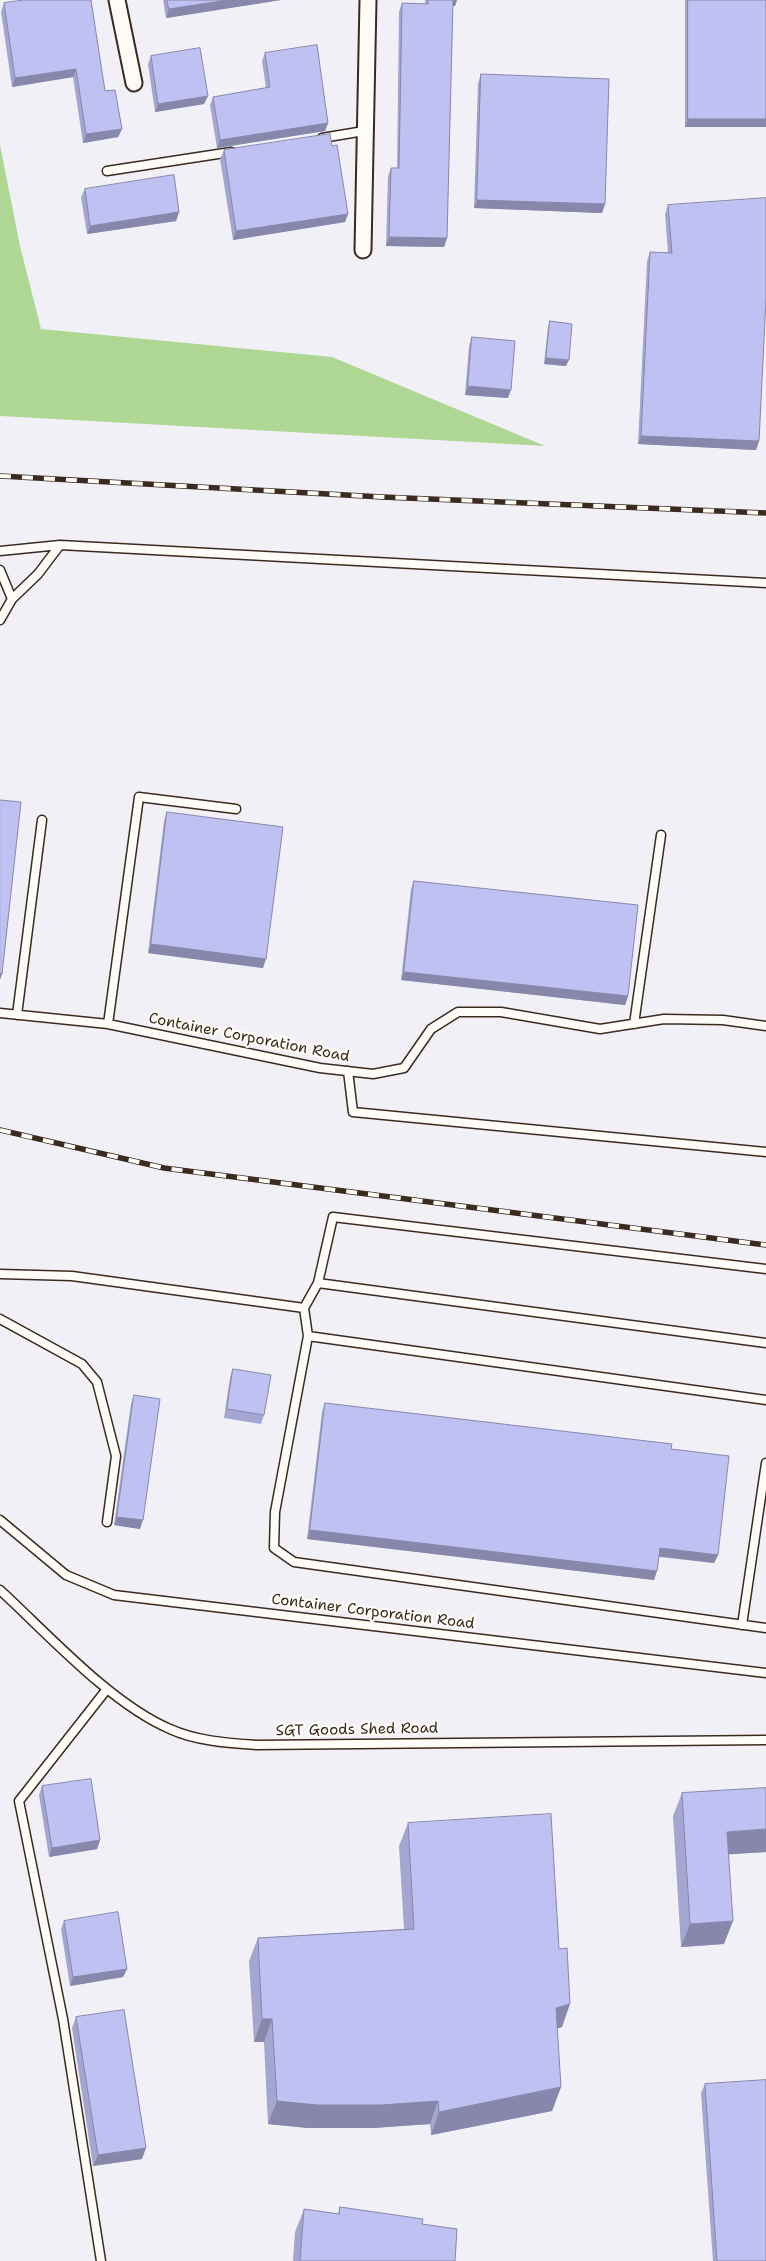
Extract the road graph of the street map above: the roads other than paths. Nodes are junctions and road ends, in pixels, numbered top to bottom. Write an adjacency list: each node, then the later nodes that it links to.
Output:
1 (117, 0): 3 (street)
2 (368, 0): 4 (street)
3 (134, 83)
4 (364, 132): 5 (lane); 8 (street)
5 (317, 139)
6 (240, 150): 7 (lane)
7 (107, 171)
8 (363, 250)
9 (60, 545): 10 (lane); 12 (lane); 13 (lane)
10 (0, 551)
11 (0, 570): 13 (lane)
12 (766, 582)
13 (12, 599): 14 (lane)
14 (0, 620)
15 (236, 809): 20 (lane)
16 (42, 820): 19 (lane)
17 (661, 835): 21 (lane)
18 (0, 1013): 19 (lane, Container Corporation Road)
19 (17, 1015): 20 (lane, Container Corporation Road)
20 (108, 1024): 23 (lane, Container Corporation Road)
21 (634, 1024): 22 (lane, Container Corporation Road); 23 (lane, Container Corporation Road)
22 (766, 1026)
23 (348, 1071): 24 (lane)
24 (766, 1152)
25 (766, 1269): 27 (lane)
26 (0, 1274): 28 (lane)
27 (318, 1283): 28 (lane); 31 (lane)
28 (304, 1308): 30 (lane)
29 (0, 1319): 35 (lane)
30 (308, 1336): 32 (lane); 37 (lane)
31 (766, 1344)
32 (766, 1400)
33 (766, 1463): 37 (lane)
34 (0, 1520): 39 (lane, Container Corporation Road)
35 (107, 1522)
36 (0, 1590): 40 (lane, SGT Goods Shed Road)
37 (742, 1625): 38 (lane)
38 (766, 1628)
39 (766, 1673)
40 (107, 1689): 41 (lane, SGT Goods Shed Road); 42 (lane)
41 (766, 1740)
42 (101, 2261)

